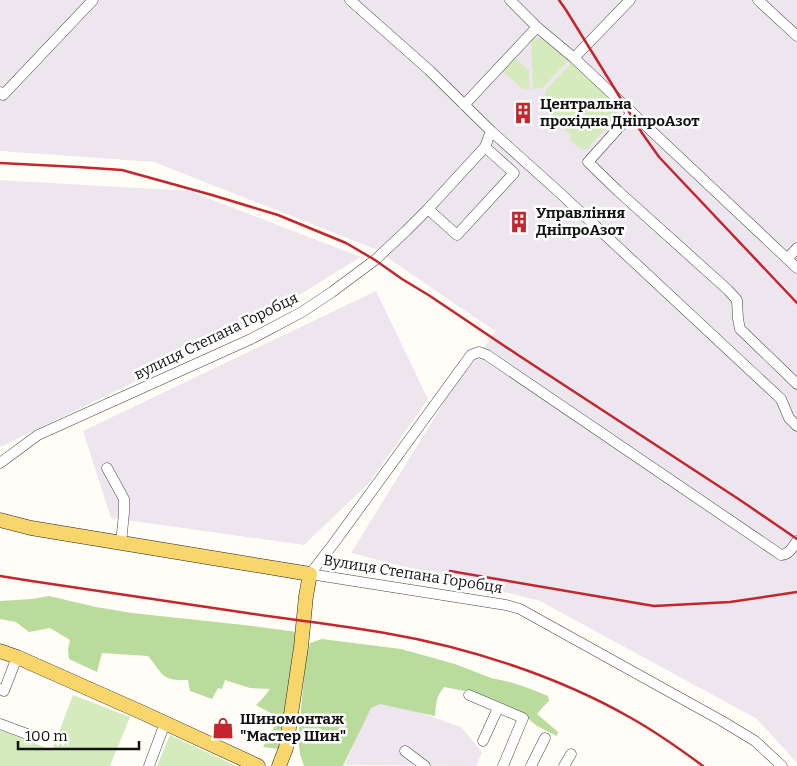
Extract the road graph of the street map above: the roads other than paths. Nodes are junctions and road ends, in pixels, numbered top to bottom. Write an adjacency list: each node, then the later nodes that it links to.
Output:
1 (94, 0): 9 (street)
2 (350, 0): 10 (street)
3 (510, 0): 6 (street)
4 (630, 0): 8 (street)
5 (758, 0): 7 (street)
6 (537, 27): 8 (street); 10 (street)
7 (797, 36)
8 (574, 58): 11 (street)
9 (0, 92)
10 (464, 104): 12 (street)
11 (632, 113): 16 (street); 18 (street)
12 (491, 131): 13 (street); 19 (street)
13 (485, 147): 14 (street, вулиця Степана Горобця); 14 (street)
14 (428, 209): 20 (street, вулиця Степана Горобця)
15 (797, 248): 16 (street)
16 (787, 258): 17 (street)
17 (797, 268)
18 (797, 384)
19 (797, 426)
20 (0, 463)
21 (108, 468): 24 (street)
22 (0, 520): 24 (main road, Вулиця Степана Горобця)
23 (797, 541): 25 (street)
24 (121, 543): 25 (main road, Вулиця Степана Горобця)
25 (310, 574): 40 (main road); 45 (street, Вулиця Степана Горобця)
26 (0, 651): 27 (main road)
27 (17, 657): 28 (street); 31 (main road)
28 (0, 689)
29 (469, 695): 30 (street)
30 (498, 708): 35 (street); 42 (street)
31 (166, 723): 38 (street); 39 (main road)
32 (0, 724): 33 (street)
33 (35, 737)
34 (545, 738): 43 (street)
35 (483, 741)
36 (405, 751): 41 (street)
37 (571, 754): 44 (street)
38 (149, 766)
39 (258, 766)
40 (278, 766)
41 (425, 766)
42 (503, 766)
43 (531, 766)
44 (564, 766)
45 (782, 766)

